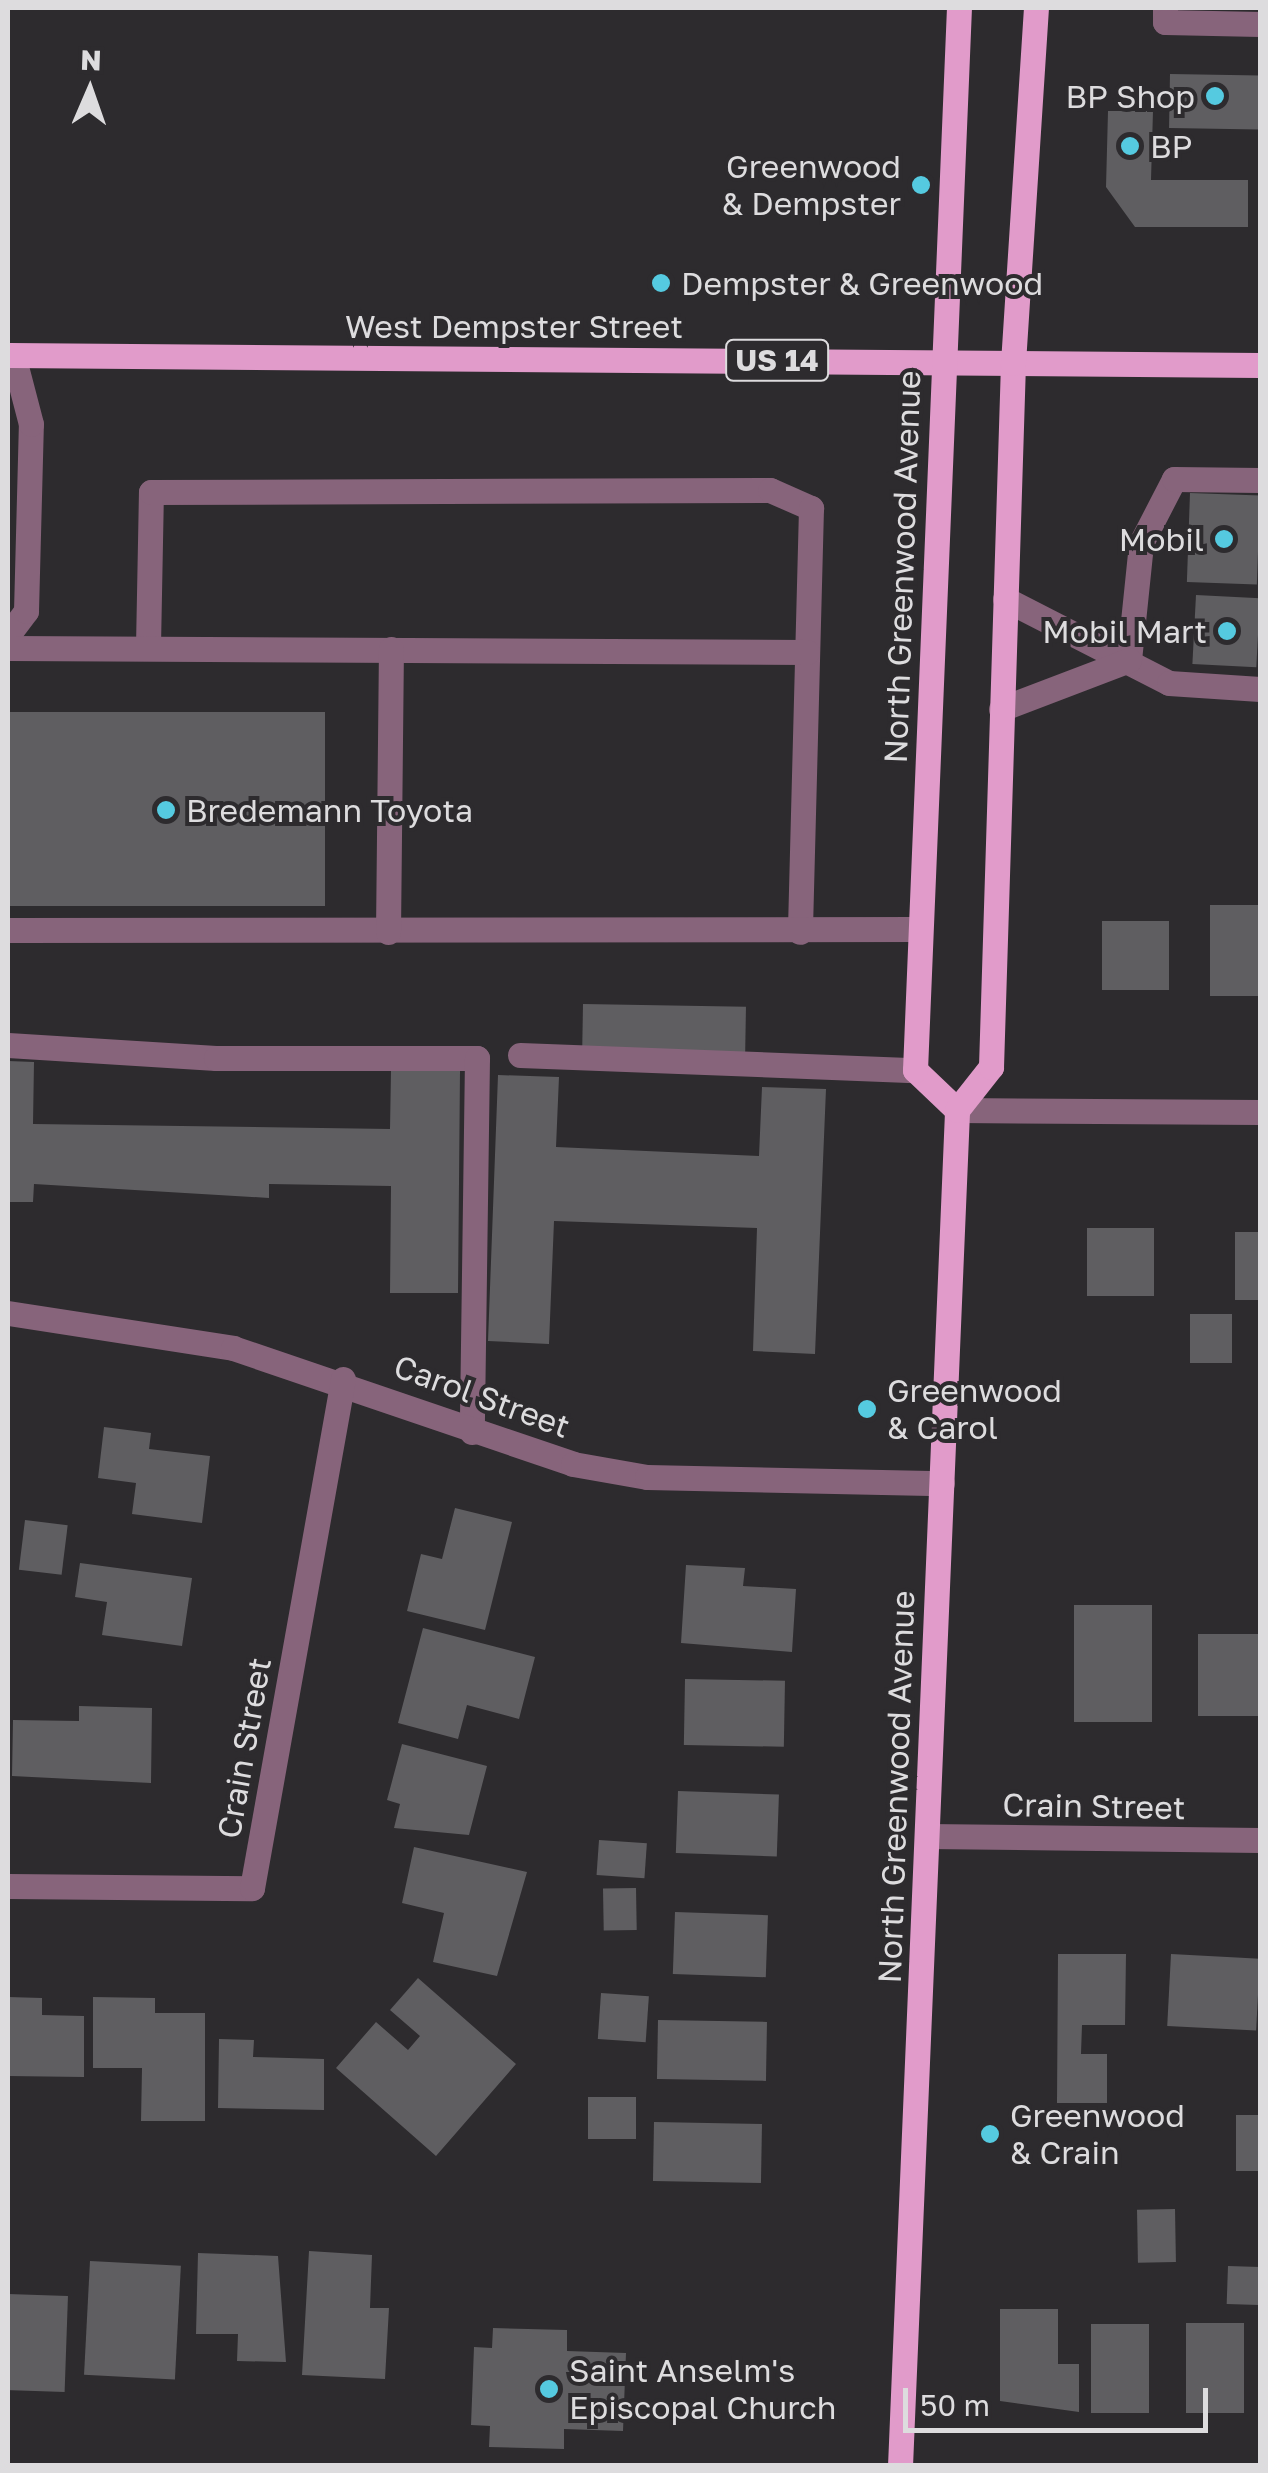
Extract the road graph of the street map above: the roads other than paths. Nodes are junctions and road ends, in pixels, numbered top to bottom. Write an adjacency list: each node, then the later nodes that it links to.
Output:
1 (959, 8): 6 (main road, North Greenwood Avenue)
2 (1036, 8): 7 (main road)
3 (1165, 8): 4 (street)
4 (1260, 24)
5 (9, 358): 6 (main road, West Dempster Street / US 14); 11 (street)
6 (942, 361): 7 (main road, West Dempster Street / US 14); 19 (main road, North Greenwood Avenue)
7 (1013, 363): 8 (main road, West Dempster Street / US 14); 10 (main road)
8 (1260, 364)
9 (1260, 480): 16 (street)
10 (1006, 598): 16 (street); 18 (main road)
11 (8, 635)
12 (148, 646): 13 (street); 14 (street); 15 (street)
13 (8, 648)
14 (392, 648): 15 (street); 21 (street)
15 (808, 652): 22 (street)
16 (1128, 660): 17 (street); 18 (street)
17 (1260, 688)
18 (1001, 709): 26 (main road)
19 (920, 929): 22 (street); 25 (main road, North Greenwood Avenue)
20 (8, 930): 21 (street)
21 (388, 932): 22 (street)
22 (800, 932)
23 (8, 1045): 30 (street)
24 (520, 1055): 25 (street)
25 (915, 1070): 26 (main road)
26 (957, 1110): 27 (street); 31 (main road, North Greenwood Avenue)
27 (1260, 1112)
28 (8, 1313): 29 (street, Carol Street)
29 (342, 1378): 30 (street, Carol Street); 34 (street, Crain Street)
30 (472, 1432): 31 (street, Carol Street)
31 (942, 1483): 32 (main road, North Greenwood Avenue)
32 (927, 1836): 33 (street, Crain Street); 35 (main road, North Greenwood Avenue)
33 (1260, 1840)
34 (8, 1886)
35 (900, 2466)

